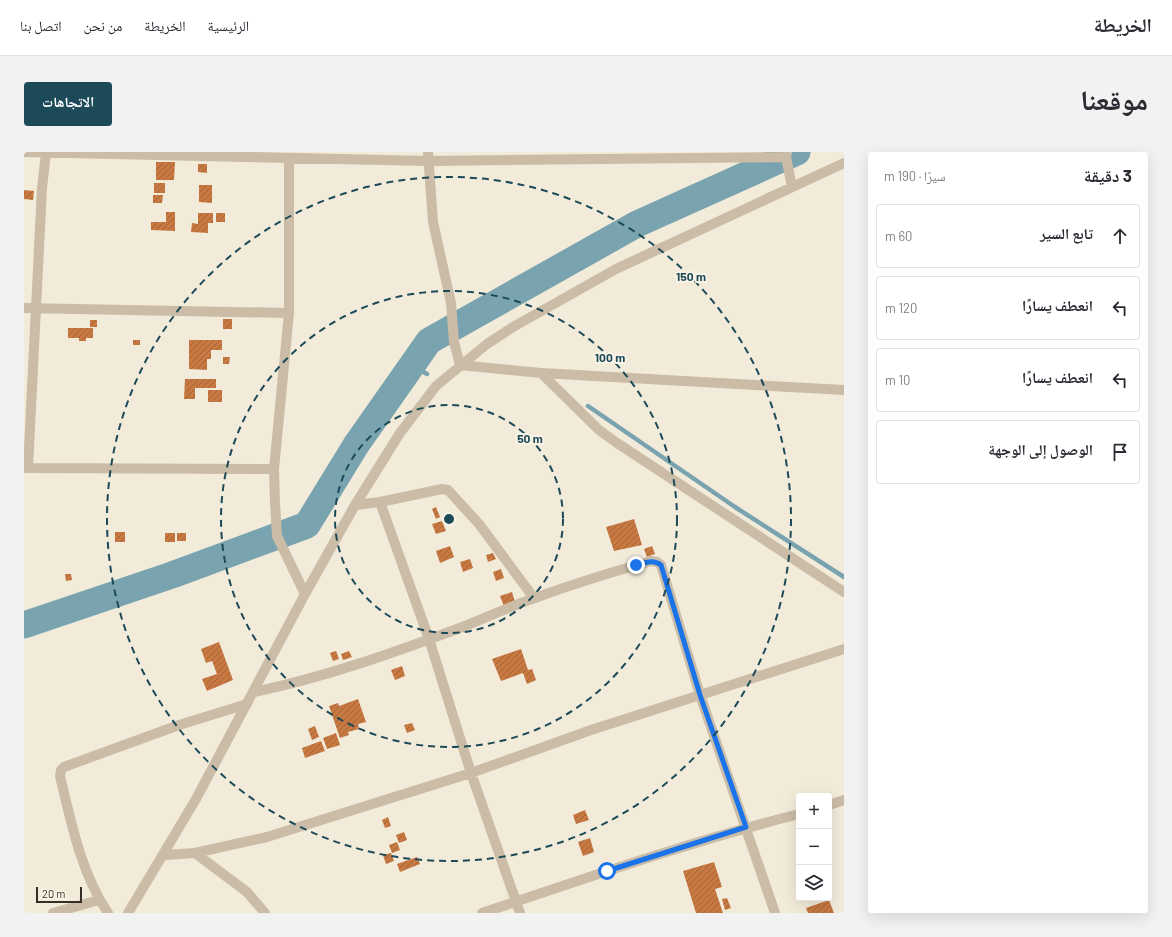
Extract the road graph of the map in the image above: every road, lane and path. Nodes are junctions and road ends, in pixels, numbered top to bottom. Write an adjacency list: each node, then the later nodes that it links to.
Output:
1 (24, 152): 2 (street)
2 (46, 153): 3 (street); 10 (street)
3 (76, 153): 6 (street)
4 (786, 155): 5 (street); 8 (street)
5 (428, 157): 6 (street); 12 (street)
6 (289, 159): 11 (street)
7 (844, 163): 8 (street)
8 (792, 187): 12 (street)
9 (24, 308): 10 (street)
10 (36, 308): 11 (street); 15 (street)
11 (289, 313): 16 (street)
12 (460, 365): 13 (street); 18 (street)
13 (541, 373): 14 (street); 19 (street)
14 (844, 390)
15 (26, 468): 16 (street)
16 (274, 469): 20 (street)
17 (380, 502): 18 (street); 21 (street); 22 (street)
18 (355, 505): 20 (street)
19 (844, 592)
20 (305, 594): 24 (street)
21 (534, 598): 22 (street); 25 (street)
22 (429, 639): 24 (street); 27 (street)
23 (844, 649): 25 (street)
24 (254, 692): 26 (street)
25 (700, 695): 27 (street); 31 (street)
26 (247, 704): 33 (street); 34 (street)
27 (471, 773): 32 (street); 35 (street)
28 (844, 800): 29 (street)
29 (832, 804)
30 (796, 815): 31 (street)
31 (746, 827): 35 (street); 42 (street)
32 (196, 853): 33 (street); 39 (street)
33 (165, 855): 38 (street)
34 (99, 900): 36 (street); 37 (street)
35 (516, 902): 40 (street); 41 (street)
36 (53, 913)
37 (108, 913)
38 (128, 913)
39 (265, 913)
40 (482, 913)
41 (520, 913)
42 (775, 913)

